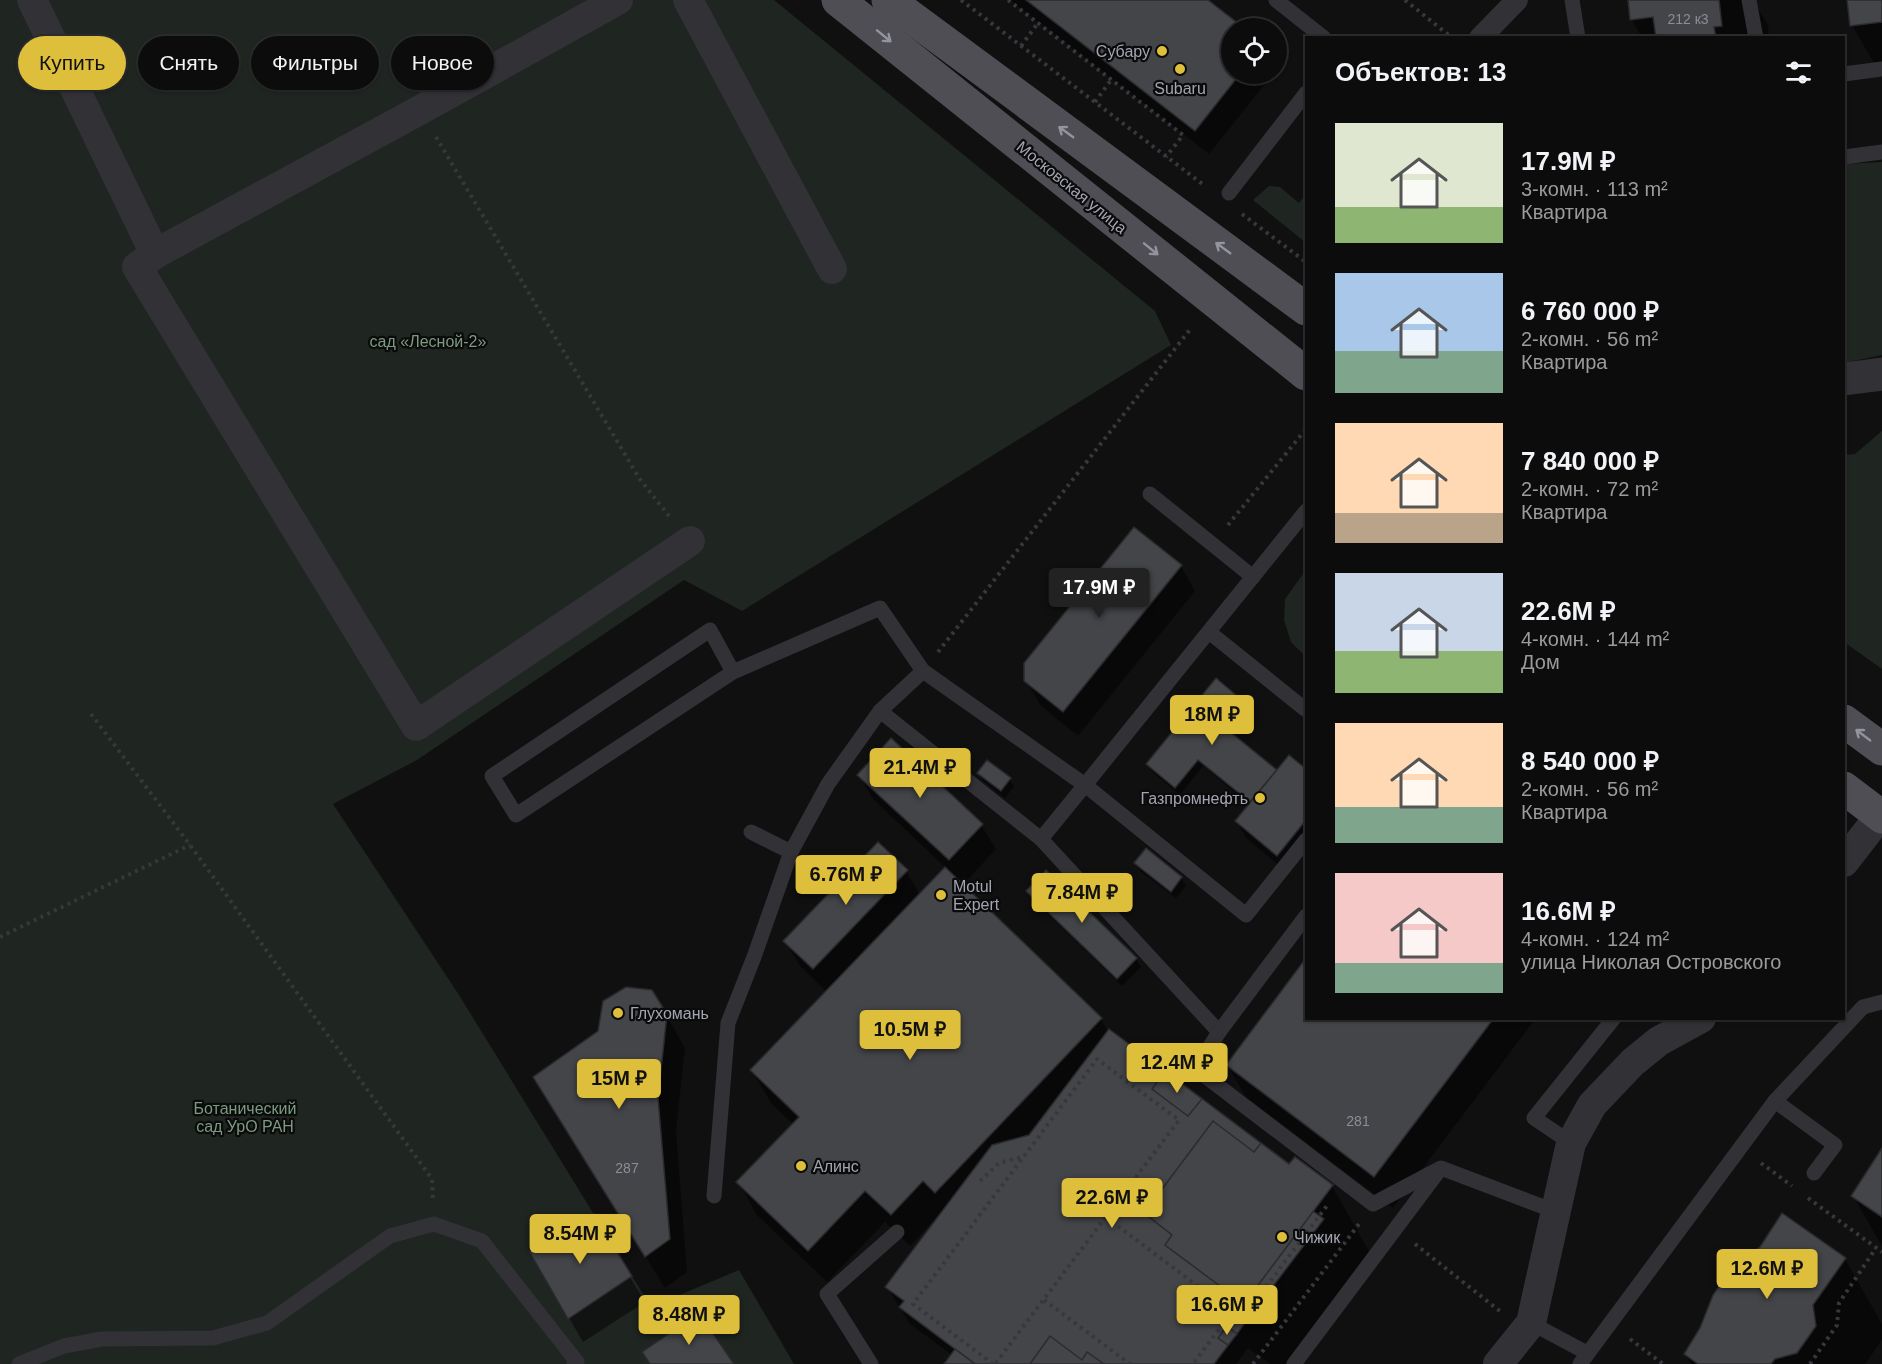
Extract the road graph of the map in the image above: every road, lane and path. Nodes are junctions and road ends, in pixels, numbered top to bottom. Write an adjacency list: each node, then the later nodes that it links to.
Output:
1 (32, 0): 32 (street)
2 (618, 0): 25 (street)
3 (688, 0): 34 (street)
4 (838, 0): 37 (main road, Московская улица, one-way to 37)
5 (888, 0): 35 (main road, one-way to 5)
6 (961, 0): 19 (path)
7 (1008, 0): 13 (path)
8 (1276, 0): 14 (lane)
9 (1405, 0): 15 (path)
10 (1517, 0): 16 (street)
11 (1572, 0): 17 (lane)
12 (1749, 0): 18 (lane)
13 (1038, 23): 19 (path); 22 (path)
14 (1321, 36)
15 (1450, 36)
16 (1482, 36)
17 (1578, 36)
18 (1756, 36)
19 (1021, 46): 24 (path)
20 (1882, 69): 21 (lane)
21 (1845, 74)
22 (1112, 80): 24 (path); 27 (path)
23 (1305, 94): 30 (lane)
24 (1095, 102): 27 (path)
25 (420, 110): 32 (street); 43 (path)
26 (1882, 152): 28 (lane)
27 (1166, 157): 29 (path)
28 (1845, 157)
29 (1213, 192)
30 (1229, 193)
31 (1241, 213): 33 (path)
32 (155, 254): 43 (street)
33 (1305, 261)
34 (832, 269)
35 (1305, 308)
36 (1198, 319): 47 (path)
37 (1305, 373)
38 (1882, 374): 39 (street)
39 (1845, 379)
40 (1305, 430): 44 (path)
41 (1150, 494): 44 (lane)
42 (1305, 512): 45 (lane)
43 (690, 542)
44 (1212, 544): 45 (lane)
45 (1253, 577): 46 (lane)
46 (1209, 632): 49 (lane); 54 (lane)
47 (923, 671): 48 (lane); 50 (lane); 54 (lane)
48 (733, 672): 48 (lane)
49 (1305, 709)
50 (880, 711): 58 (lane); 61 (lane)
51 (91, 714): 60 (path)
52 (1845, 722): 53 (main road, one-way to 52)
53 (1882, 749)
54 (1085, 785): 58 (lane); 59 (lane)
55 (1845, 789): 56 (main road)
56 (1881, 815): 62 (street)
57 (751, 832): 61 (lane)
58 (1041, 839): 68 (lane)
59 (1305, 841)
60 (190, 845): 64 (path); 81 (path)
61 (791, 852): 75 (lane)
62 (1845, 861)
63 (1305, 917): 68 (lane)
64 (0, 937)
65 (1882, 1002): 69 (lane)
66 (1612, 1020): 70 (lane)
67 (1697, 1020): 70 (street)
68 (1219, 1032): 76 (lane)
69 (1775, 1101): 73 (lane); 90 (lane)
70 (1571, 1143): 77 (street)
71 (1023, 1157): 74 (path); 79 (path); 94 (path)
72 (1442, 1168): 76 (lane); 77 (lane); 82 (lane)
73 (1814, 1173)
74 (980, 1180)
75 (714, 1196)
76 (1373, 1204): 97 (path)
77 (1554, 1212): 88 (street)
78 (1320, 1215): 87 (path)
79 (1106, 1217): 86 (path); 87 (path)
80 (1836, 1218): 84 (path)
81 (434, 1224): 91 (lane); 92 (lane)
82 (1395, 1229): 88 (path); 98 (lane)
83 (897, 1232): 93 (lane)
84 (1876, 1248): 85 (path); 101 (path)
85 (1882, 1252)
86 (1044, 1299): 94 (path); 95 (path)
87 (1232, 1312): 96 (path)
88 (1531, 1323): 90 (lane); 99 (street)
89 (1629, 1339): 100 (path)
90 (1583, 1359)
91 (19, 1364)
92 (573, 1364)
93 (871, 1364)
94 (994, 1364)
95 (1130, 1364)
96 (1193, 1364)
97 (1253, 1364)
98 (1294, 1364)
99 (1498, 1364)
100 (1663, 1364)
101 (1810, 1364)

